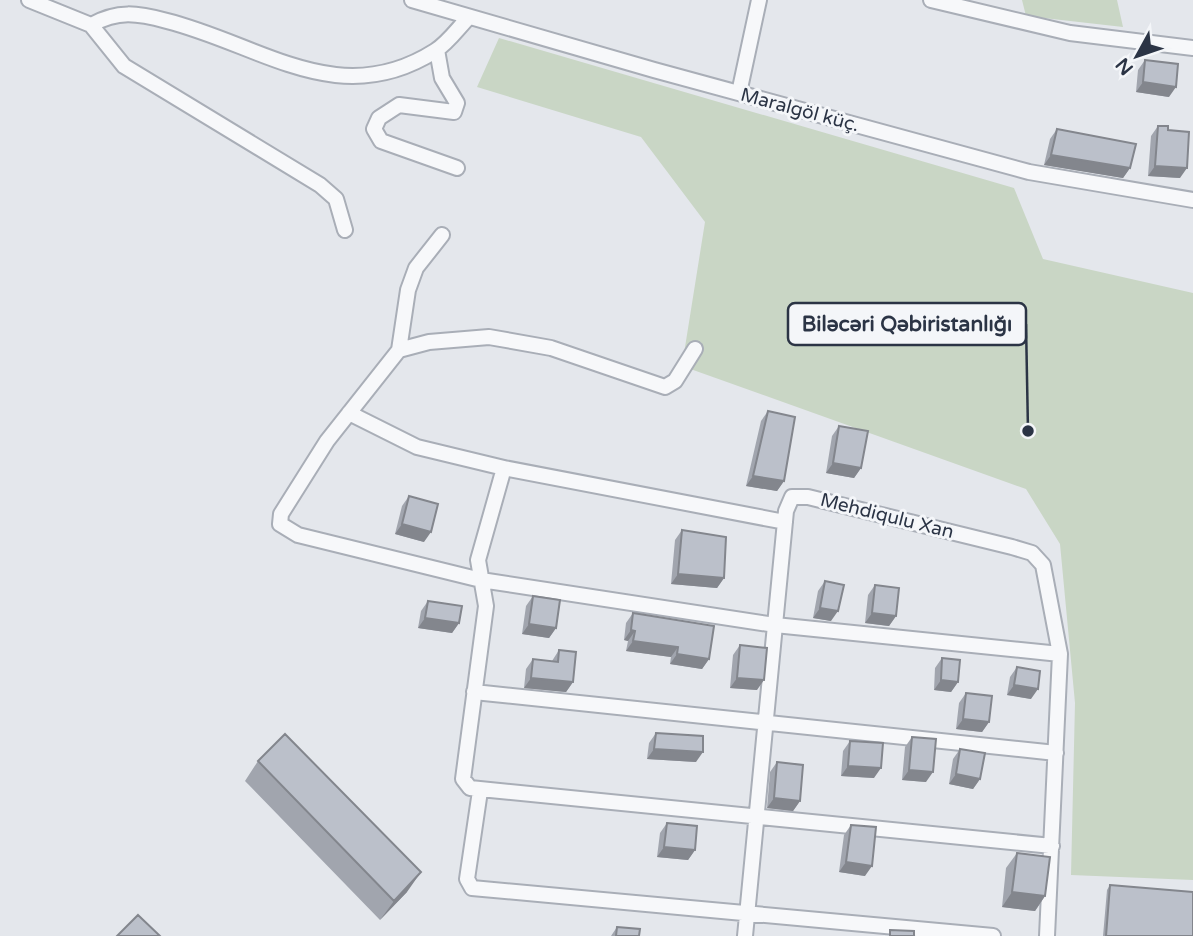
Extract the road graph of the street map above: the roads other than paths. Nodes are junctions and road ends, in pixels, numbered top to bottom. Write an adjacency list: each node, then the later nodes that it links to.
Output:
1 (29, 0): 6 (street)
2 (412, 0): 5 (street, Maralgöl küç.)
3 (759, 0): 9 (street)
4 (930, 0): 7 (street)
5 (469, 17): 8 (street); 9 (street, Maralgöl küç.)
6 (90, 25): 8 (street); 12 (street)
7 (1193, 48)
8 (437, 50): 10 (street)
9 (739, 93): 11 (street, Maralgöl küç.)
10 (457, 168)
11 (1193, 200)
12 (345, 230)
13 (442, 235): 15 (street)
14 (695, 349): 15 (street)
15 (400, 350): 16 (street)
16 (349, 413): 17 (street); 19 (street)
17 (504, 468): 18 (street); 19 (street)
18 (785, 522): 20 (street, Mehdiqulu Xan); 21 (street, Mehdiqulu Xan)
19 (481, 580): 20 (street); 22 (street)
20 (775, 625): 21 (street); 23 (street, Mehdiqulu Xan)
21 (1060, 654): 24 (street, Mehdiqulu Xan)
22 (474, 692): 23 (street); 25 (street)
23 (765, 723): 24 (street); 26 (street, Mehdiqulu Xan)
24 (1056, 752): 27 (street, Mehdiqulu Xan)
25 (480, 792): 26 (street); 28 (street)
26 (756, 818): 27 (street); 28 (street, Mehdiqulu Xan)
27 (1052, 846): 31 (street, Mehdiqulu Xan)
28 (747, 912): 29 (street, Mehdiqulu Xan); 30 (street)
29 (745, 936)
30 (993, 936)
31 (1047, 936)

